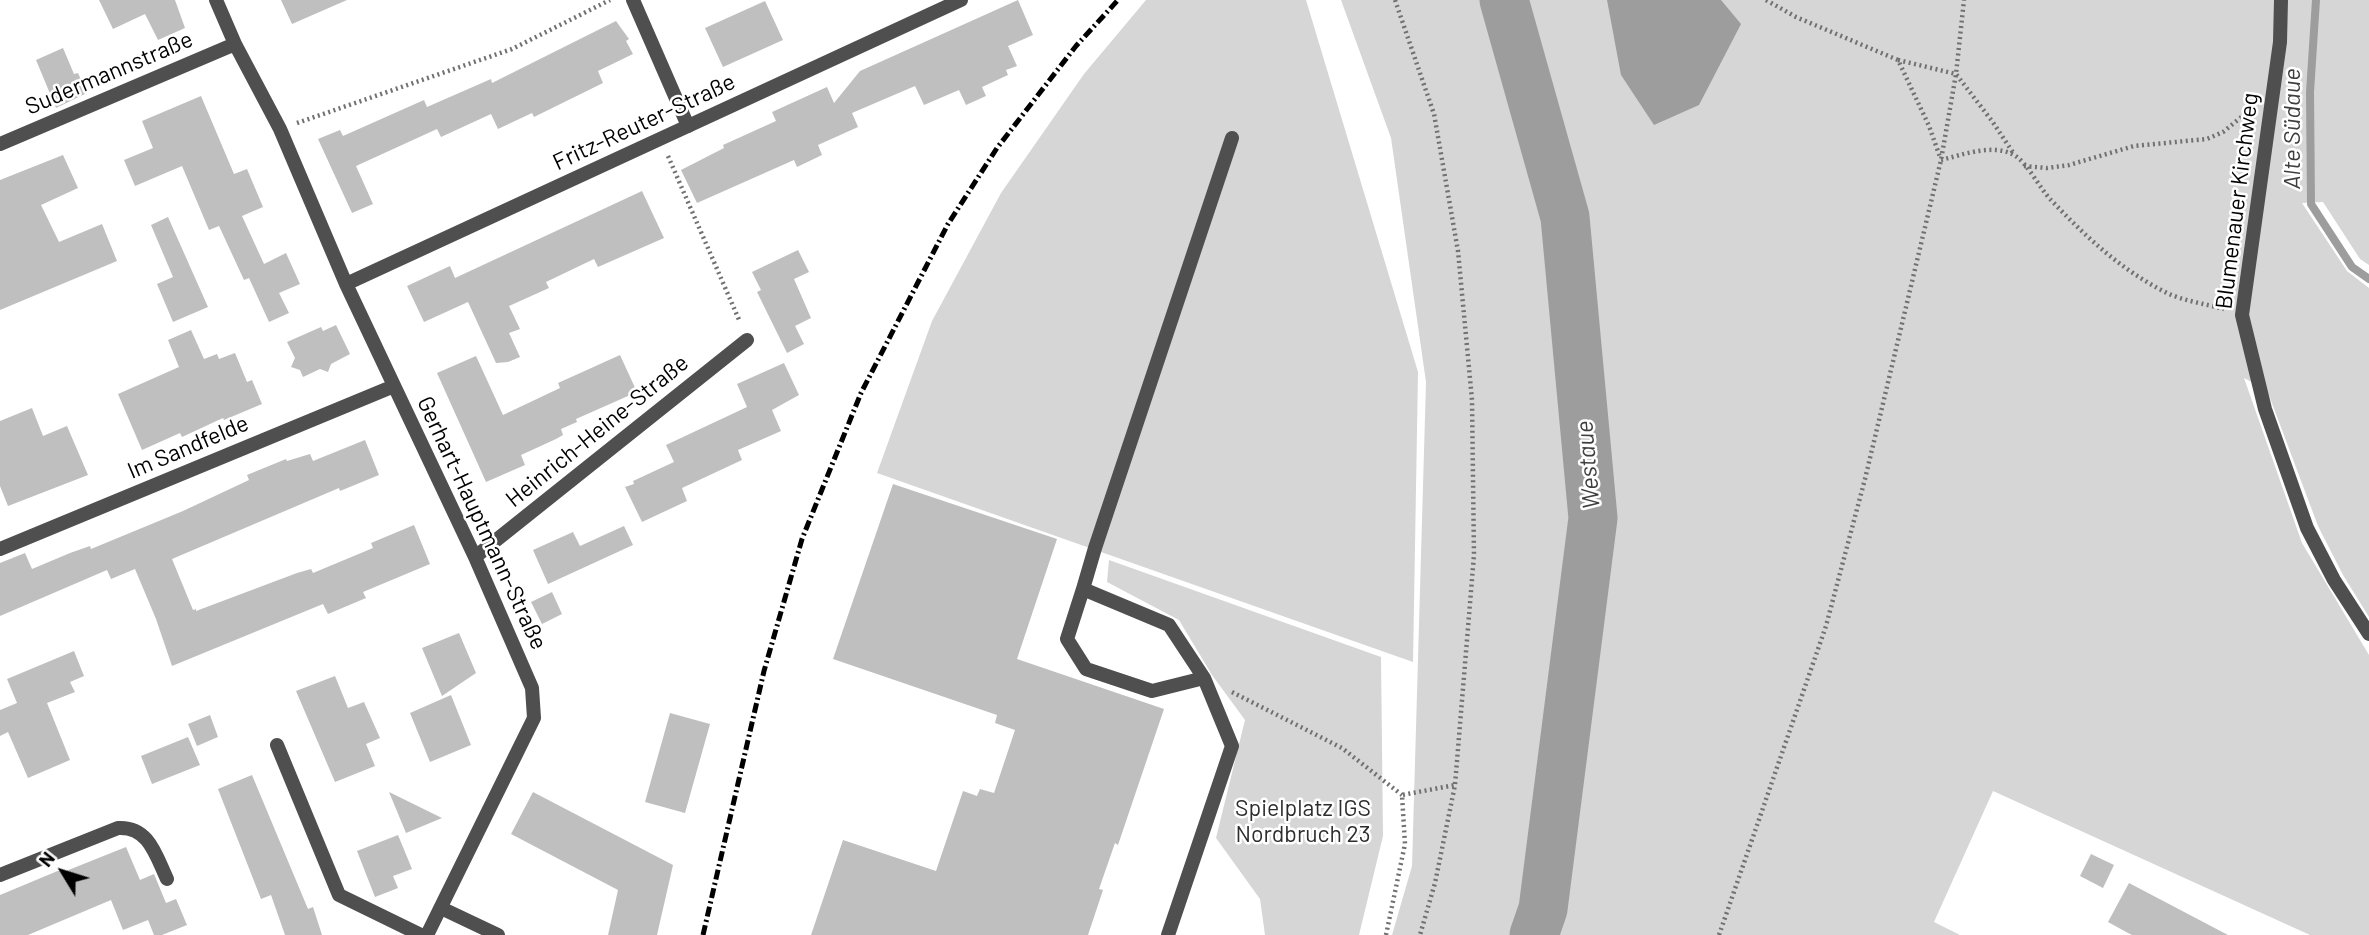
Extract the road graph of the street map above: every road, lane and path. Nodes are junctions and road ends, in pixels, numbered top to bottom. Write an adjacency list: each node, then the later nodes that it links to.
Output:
1 (216, 0): 9 (street, Gerhart-Hauptmann-Straße)
2 (611, 0): 14 (path)
3 (634, 0): 13 (street)
4 (961, 0): 13 (street, Fritz-Reuter-Straße)
5 (1395, 0): 31 (path)
6 (1766, 0): 10 (path)
7 (1964, 0): 11 (path)
8 (2281, 0): 12 (street, Blumenauer Kirchweg)
9 (235, 44): 14 (street, Gerhart-Hauptmann-Straße); 17 (street, Sudermannstraße)
10 (1898, 60): 11 (path); 19 (path)
11 (1956, 74): 18 (path); 19 (path)
12 (2274, 88): 20 (path); 22 (street, Blumenauer Kirchweg)
13 (688, 126): 16 (street, Fritz-Reuter-Straße)
14 (280, 130): 21 (street, Gerhart-Hauptmann-Straße)
15 (1232, 138): 27 (street)
16 (660, 139): 21 (street, Fritz-Reuter-Straße); 23 (path)
17 (0, 144)
18 (2015, 155): 19 (path); 20 (path)
19 (1941, 160): 42 (path)
20 (2024, 166): 22 (path)
21 (346, 284): 24 (street, Gerhart-Hauptmann-Straße)
22 (2242, 315): 28 (street, Blumenauer Kirchweg)
23 (747, 340): 26 (street, Heinrich-Heine-Straße)
24 (394, 386): 25 (street, Im Sandfelde); 26 (street, Gerhart-Hauptmann-Straße)
25 (0, 550)
26 (475, 557): 35 (street, Gerhart-Hauptmann-Straße)
27 (1083, 589): 29 (street); 29 (street)
28 (2369, 635)
29 (1204, 678): 32 (path); 39 (street)
30 (277, 745): 36 (street)
31 (1455, 785): 32 (path); 41 (path)
32 (1402, 795): 40 (path)
33 (0, 875): 34 (street)
34 (167, 879)
35 (441, 908): 37 (street, Gerhart-Hauptmann-Straße); 38 (street)
36 (421, 935)
37 (427, 935)
38 (498, 935)
39 (1168, 935)
40 (1386, 935)
41 (1420, 935)
42 (1720, 935)

